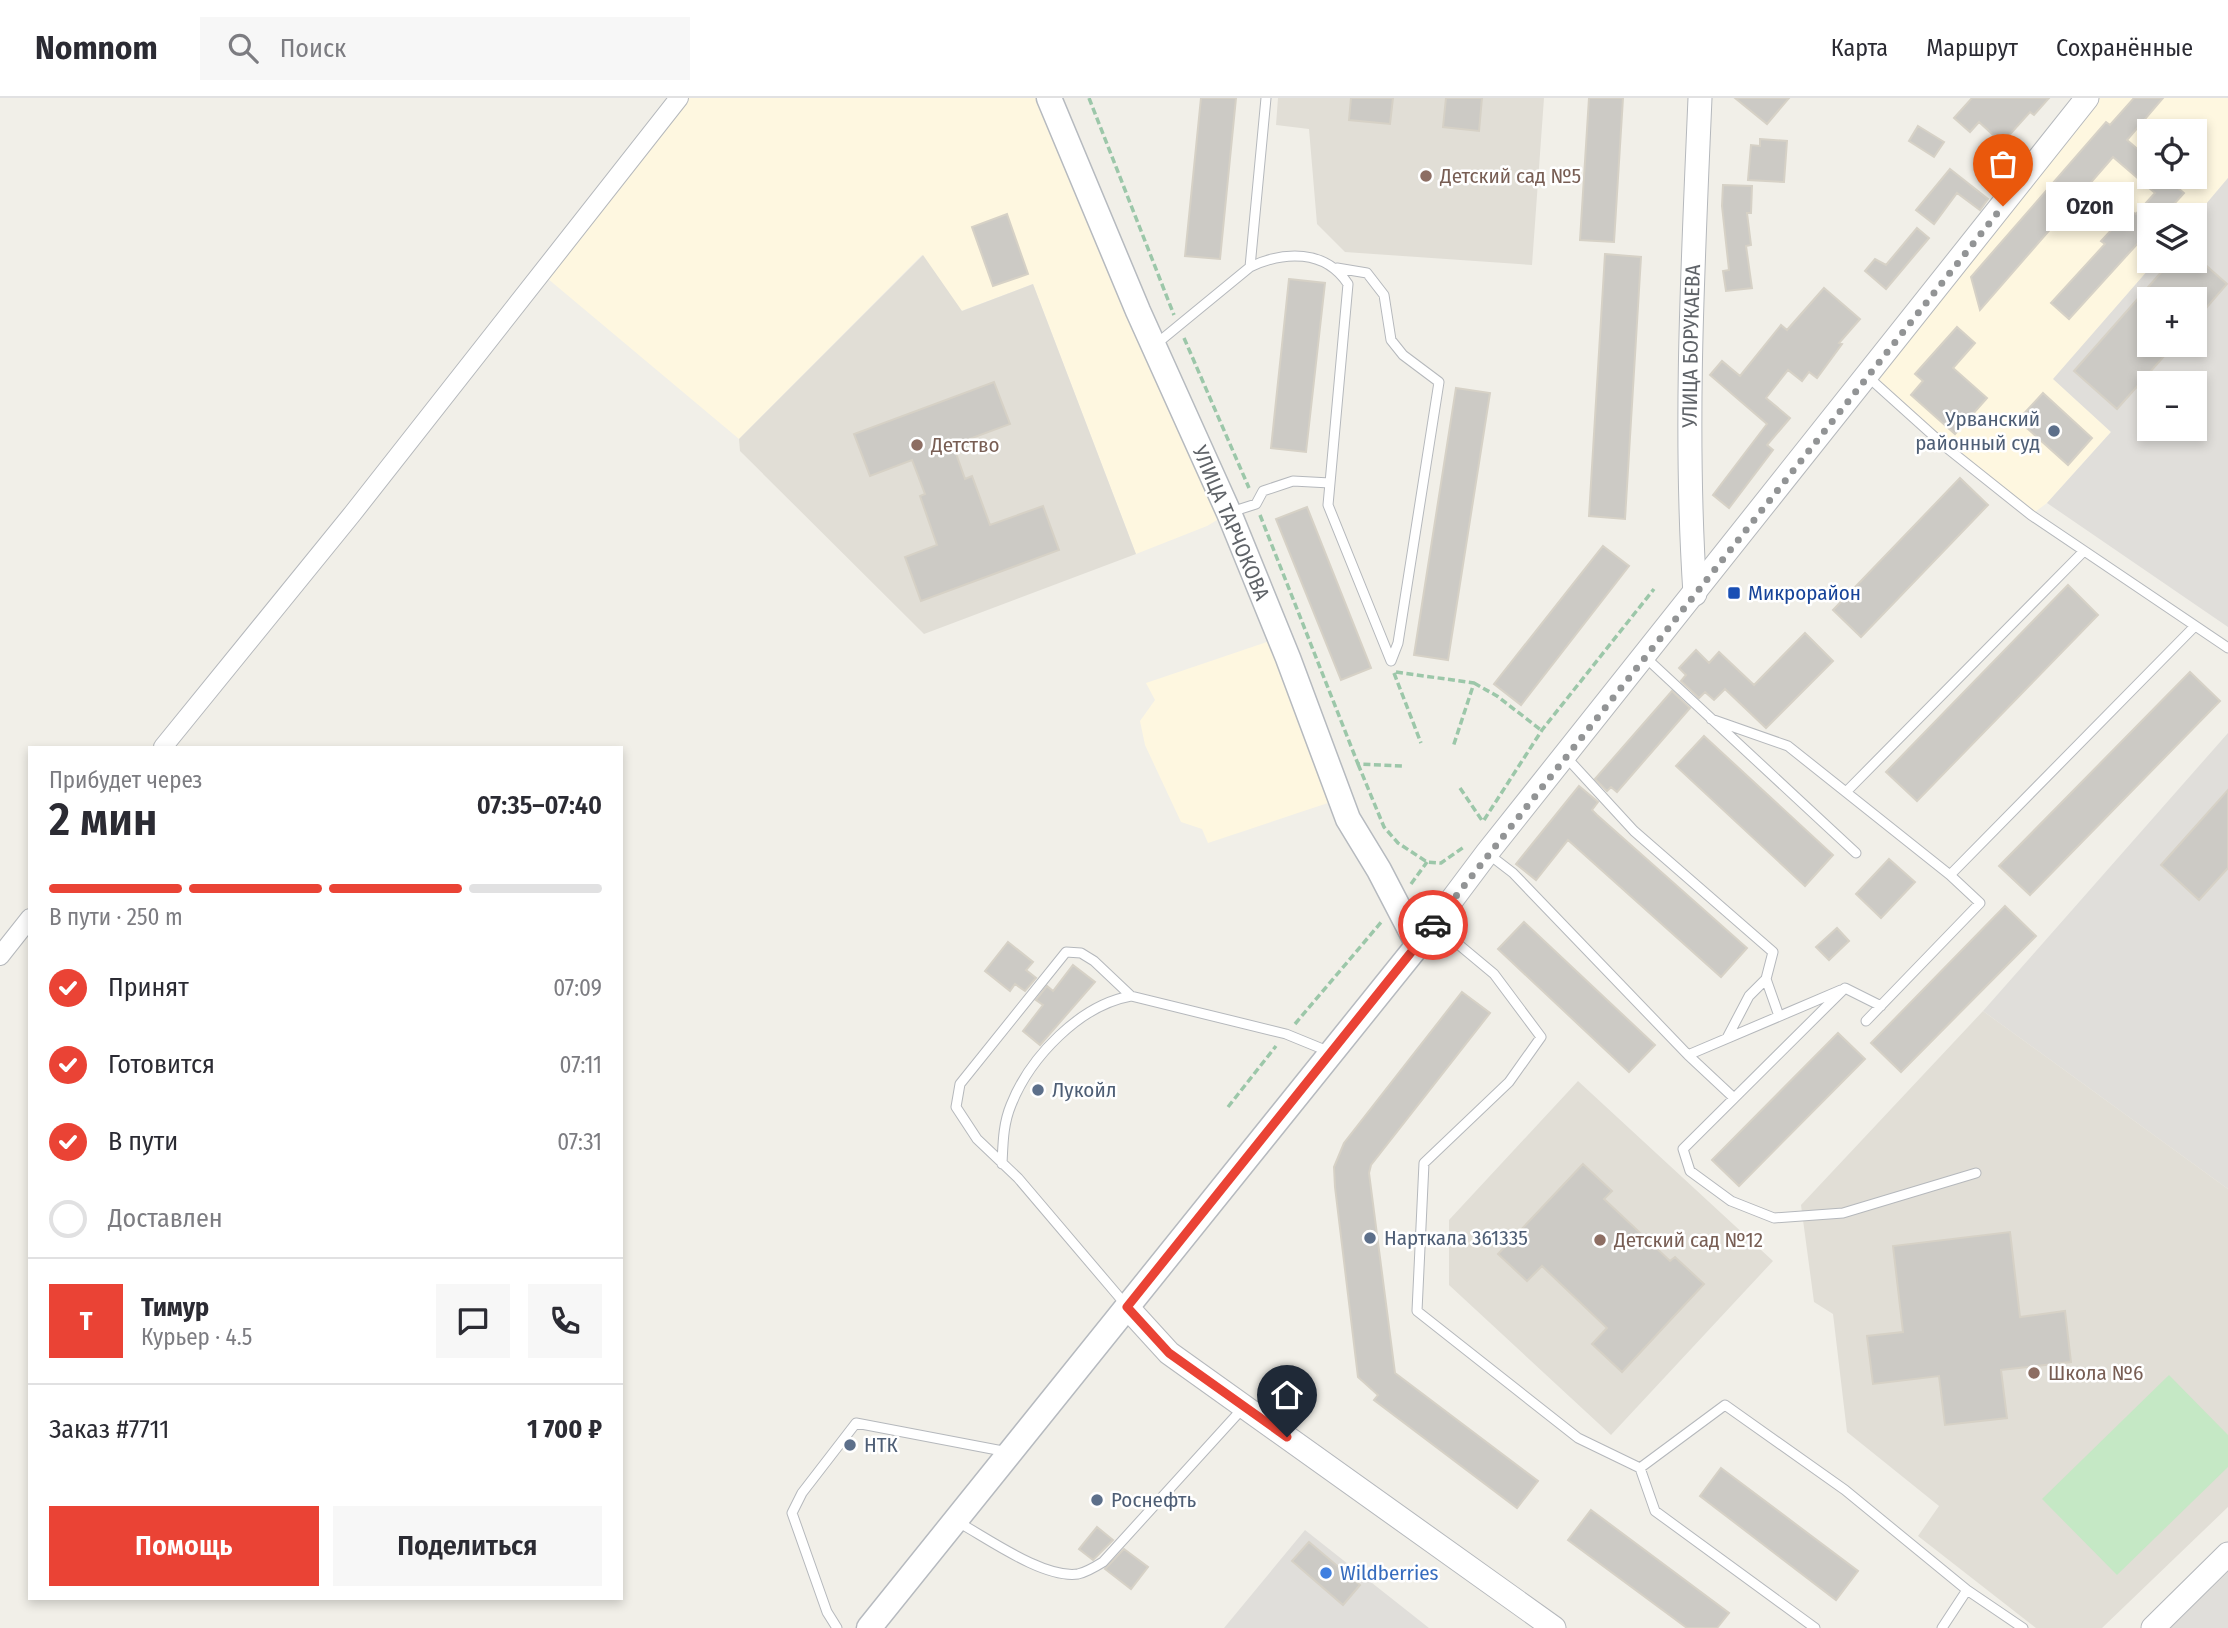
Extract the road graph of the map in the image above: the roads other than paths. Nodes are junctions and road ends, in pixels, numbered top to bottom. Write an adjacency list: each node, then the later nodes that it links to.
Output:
1 (679, 98): 18 (street)
2 (1049, 98): 8 (main road, УЛИЦА ТАРЧОКОВА)
3 (1266, 98): 6 (lane)
4 (1700, 98): 13 (street, УЛИЦА БОРУКАЕВА)
5 (2087, 98): 9 (street)
6 (1250, 267): 7 (lane); 8 (lane)
7 (1337, 268): 10 (lane); 10 (lane)
8 (1154, 345): 11 (main road, УЛИЦА ТАРЧОКОВА)
9 (1867, 376): 12 (lane); 13 (street)
10 (1330, 483): 11 (lane)
11 (1228, 513): 26 (main road, УЛИЦА ТАРЧОКОВА)
12 (2084, 551): 14 (lane); 20 (lane)
13 (1695, 594): 16 (street)
14 (2195, 626): 15 (lane); 23 (lane)
15 (2228, 648)
16 (1645, 657): 17 (lane); 19 (street)
17 (1711, 719): 20 (lane); 22 (lane)
18 (164, 746)
19 (1565, 755): 21 (street); 28 (lane)
20 (1846, 792): 23 (lane)
21 (1477, 848): 25 (street); 36 (lane)
22 (1856, 853)
23 (1950, 875): 31 (lane)
24 (28, 921): 27 (street)
25 (1433, 923): 26 (street); 43 (lane)
26 (1418, 945): 35 (main road)
27 (0, 956)
28 (1766, 979): 32 (lane); 34 (lane)
29 (1845, 988): 31 (lane); 32 (lane); 37 (lane)
30 (1131, 996): 35 (lane); 38 (lane); 38 (lane)
31 (1881, 1006): 33 (lane)
32 (1780, 1016): 34 (lane)
33 (1866, 1021)
34 (1727, 1038): 36 (lane)
35 (1332, 1053): 40 (main road)
36 (1688, 1055): 37 (lane)
37 (1734, 1098): 39 (lane)
38 (1002, 1164): 40 (lane)
39 (1976, 1173)
40 (1127, 1307): 41 (street); 42 (main road)
41 (1244, 1406): 44 (lane); 49 (street)
42 (1009, 1452): 44 (main road); 47 (lane)
43 (1640, 1468): 46 (lane); 50 (lane)
44 (954, 1520): 48 (main road)
45 (2228, 1555): 53 (street)
46 (1967, 1590): 51 (lane); 52 (lane)
47 (837, 1628)
48 (869, 1628)
49 (1555, 1628)
50 (1815, 1628)
51 (1942, 1628)
52 (2022, 1628)
53 (2153, 1628)

